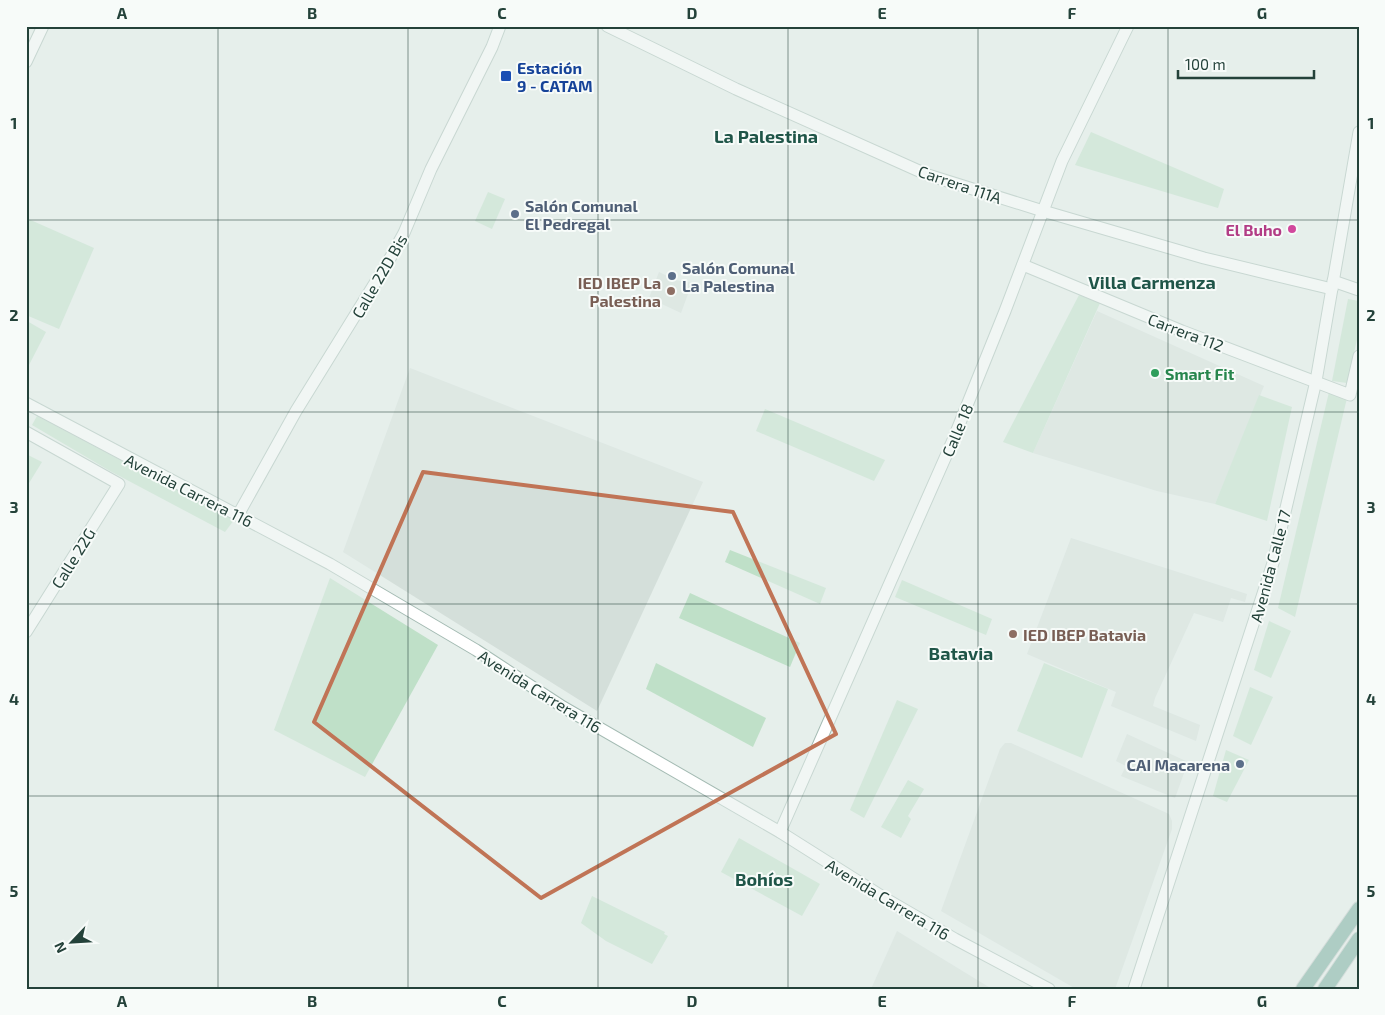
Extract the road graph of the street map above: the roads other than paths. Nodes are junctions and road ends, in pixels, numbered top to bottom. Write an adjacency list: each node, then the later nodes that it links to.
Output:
1 (500, 26): 16 (street, Calle 22D Bis)
2 (607, 26): 7 (street, Carrera 111A)
3 (1128, 26): 7 (street, Calle 18)
4 (40, 27): 5 (street)
5 (26, 62)
6 (1359, 132): 9 (street, Avenida Calle 17)
7 (1043, 211): 8 (street, Calle 18); 9 (street, Carrera 111A)
8 (1023, 265): 12 (street, Carrera 112); 18 (street, Calle 18)
9 (1332, 285): 10 (street, Carrera 111A); 12 (street, Avenida Calle 17)
10 (1359, 290)
11 (1359, 356): 12 (street, Carrera 112)
12 (1316, 381): 22 (street, Avenida Calle 17)
13 (29, 404): 14 (street); 16 (street, Avenida Carrera 116)
14 (26, 417)
15 (26, 432): 17 (street, Calle 22G)
16 (238, 515): 18 (street, Avenida Carrera 116)
17 (26, 632)
18 (780, 832): 21 (street, Avenida Carrera 116)
19 (1359, 909): 23 (main road)
20 (1359, 939): 24 (main road)
21 (1049, 989)
22 (1134, 989)
23 (1303, 989)
24 (1325, 989)

